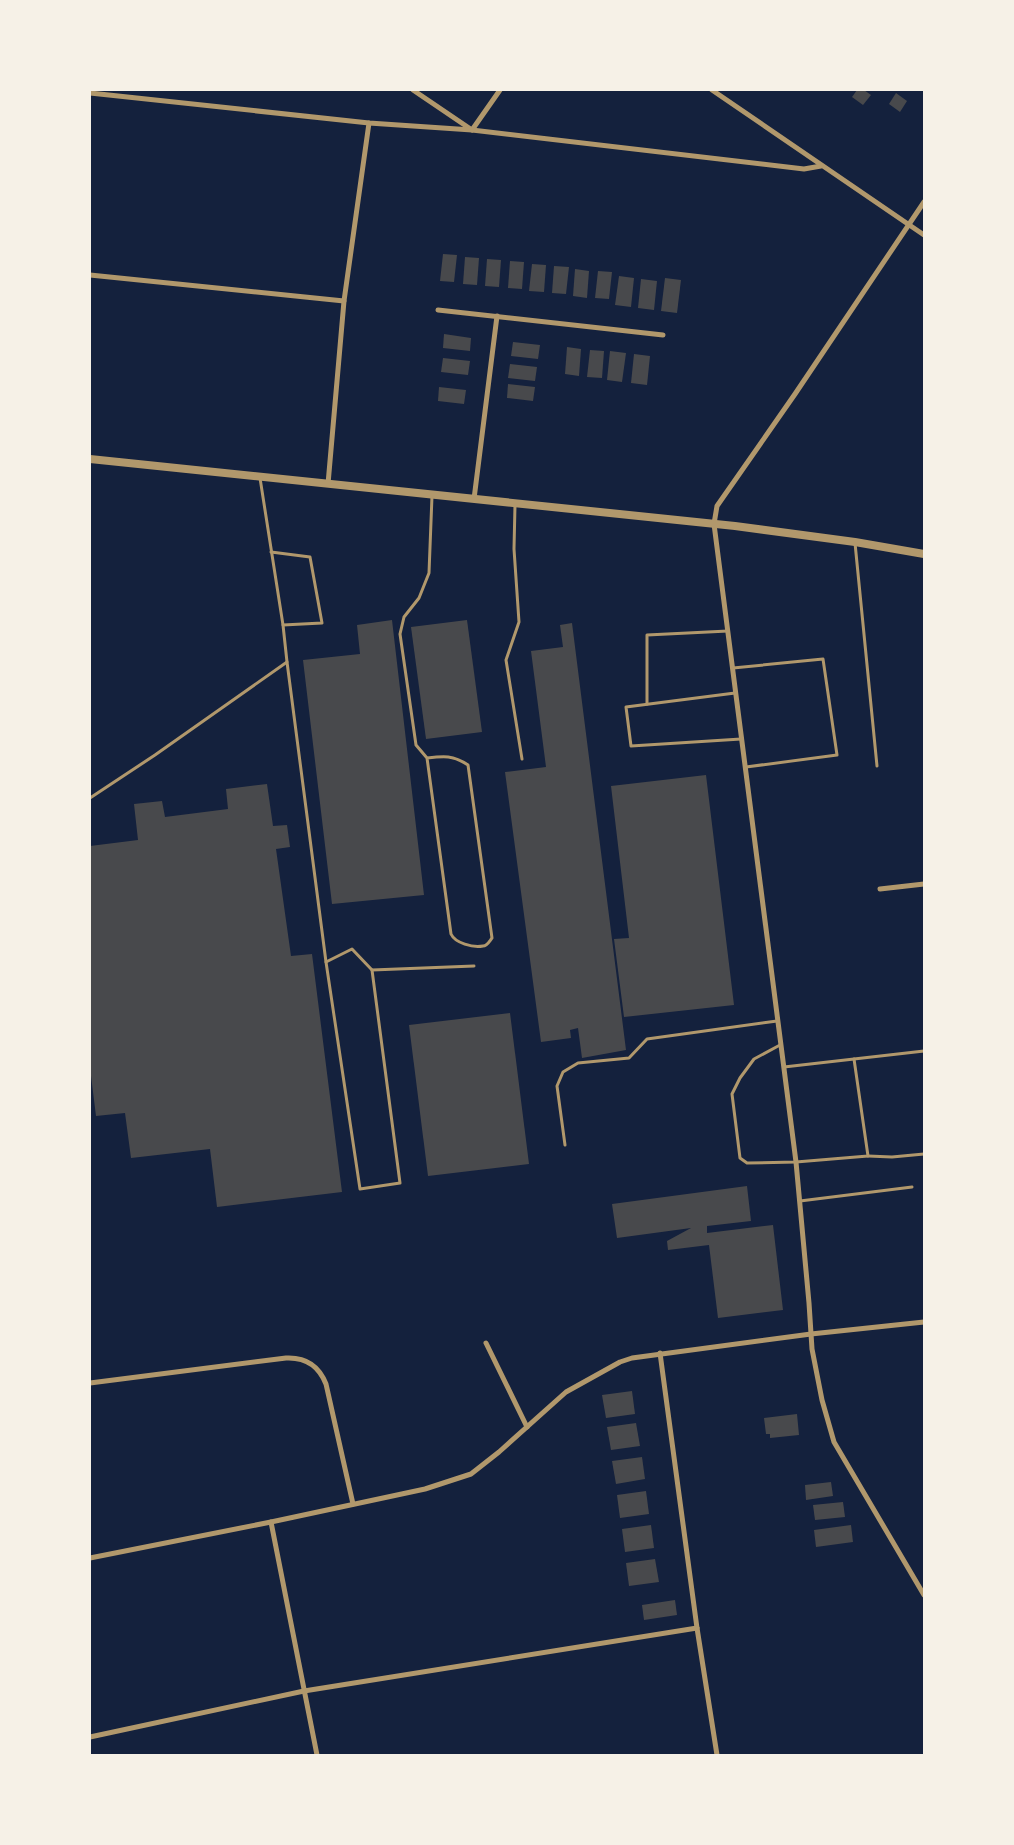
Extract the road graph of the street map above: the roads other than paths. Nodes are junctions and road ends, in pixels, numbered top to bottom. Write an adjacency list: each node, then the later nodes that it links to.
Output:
1 (413, 90): 6 (street)
2 (500, 90): 6 (street)
3 (712, 90): 7 (street)
4 (90, 93): 5 (street)
5 (369, 122): 6 (street); 12 (street)
6 (472, 130): 7 (street)
7 (821, 166): 9 (street)
8 (924, 202): 9 (street)
9 (908, 224): 10 (street); 22 (street)
10 (924, 235)
11 (90, 275): 12 (street)
12 (344, 301): 18 (street)
13 (438, 310): 14 (street)
14 (497, 316): 15 (street); 20 (street)
15 (663, 334)
16 (90, 459): 17 (street)
17 (260, 478): 18 (street); 24 (lane)
18 (328, 484): 19 (street)
19 (432, 495): 20 (street); 33 (lane)
20 (474, 499): 21 (street)
21 (515, 504): 22 (street); 34 (lane)
22 (714, 524): 23 (street); 27 (street)
23 (855, 542): 25 (street); 35 (lane)
24 (271, 552): 26 (lane); 26 (lane)
25 (924, 554)
26 (283, 625): 28 (lane)
27 (729, 631): 29 (street); 31 (lane)
28 (286, 662): 37 (lane); 40 (lane)
29 (733, 668): 30 (street); 36 (lane)
30 (736, 693): 31 (lane); 32 (street)
31 (647, 704): 32 (lane)
32 (742, 739): 36 (street)
33 (427, 758): 33 (lane)
34 (522, 759)
35 (878, 766)
36 (745, 767): 43 (street)
37 (90, 798)
38 (924, 884): 39 (street)
39 (880, 889)
40 (326, 962): 42 (lane); 42 (lane)
41 (474, 966): 42 (lane)
42 (372, 970)
43 (777, 1021): 44 (street); 48 (lane)
44 (780, 1045): 47 (street); 51 (lane)
45 (924, 1051): 46 (lane)
46 (854, 1059): 47 (lane); 50 (lane)
47 (783, 1067): 51 (street)
48 (565, 1145)
49 (924, 1154): 50 (lane)
50 (868, 1156): 51 (lane)
51 (796, 1162): 53 (street)
52 (912, 1186): 53 (lane)
53 (800, 1201): 55 (street)
54 (924, 1322): 55 (street)
55 (811, 1334): 57 (street); 63 (street)
56 (486, 1343): 59 (street)
57 (660, 1353): 59 (street); 64 (street)
58 (90, 1383): 60 (street)
59 (527, 1427): 60 (street)
60 (353, 1504): 61 (street)
61 (271, 1522): 62 (street); 65 (street)
62 (90, 1558)
63 (924, 1595)
64 (697, 1628): 65 (street); 68 (street)
65 (304, 1691): 66 (street); 67 (street)
66 (90, 1737)
67 (317, 1755)
68 (717, 1755)

